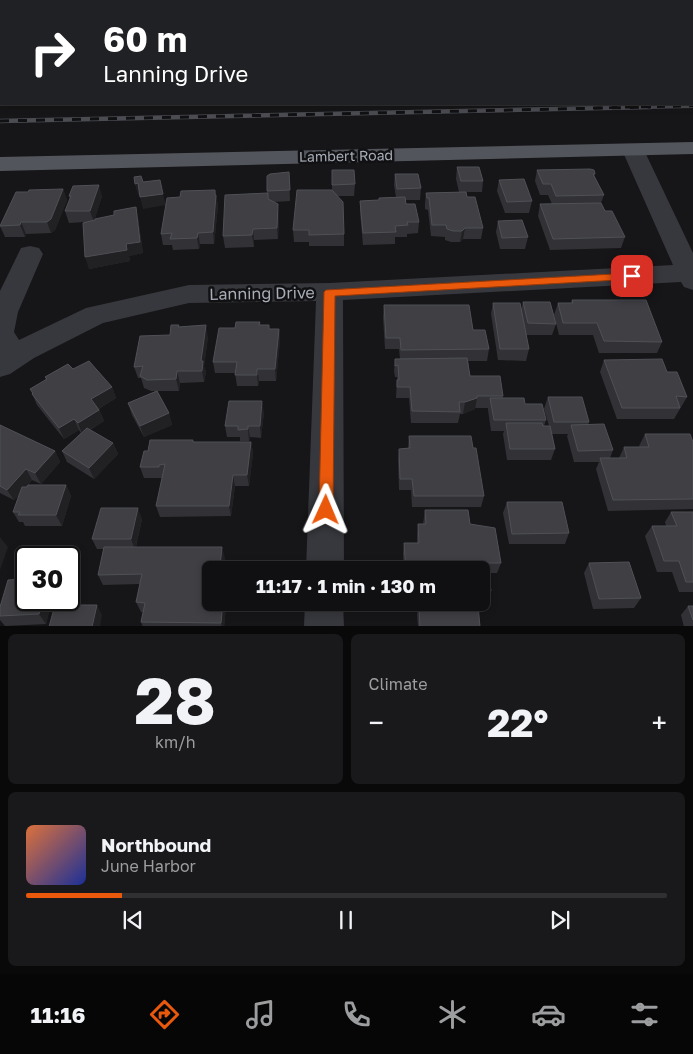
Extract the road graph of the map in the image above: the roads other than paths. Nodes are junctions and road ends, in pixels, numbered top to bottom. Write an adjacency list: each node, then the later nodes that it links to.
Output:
1 (693, 148): 2 (main road, Lambert Road)
2 (633, 150): 3 (main road, Lambert Road); 5 (street)
3 (0, 164)
4 (30, 254): 7 (street)
5 (691, 277): 6 (street, Lanning Drive)
6 (330, 292): 7 (street, Lanning Drive); 8 (street)
7 (13, 358)
8 (325, 561)
9 (324, 611): 10 (street)
10 (324, 626)

